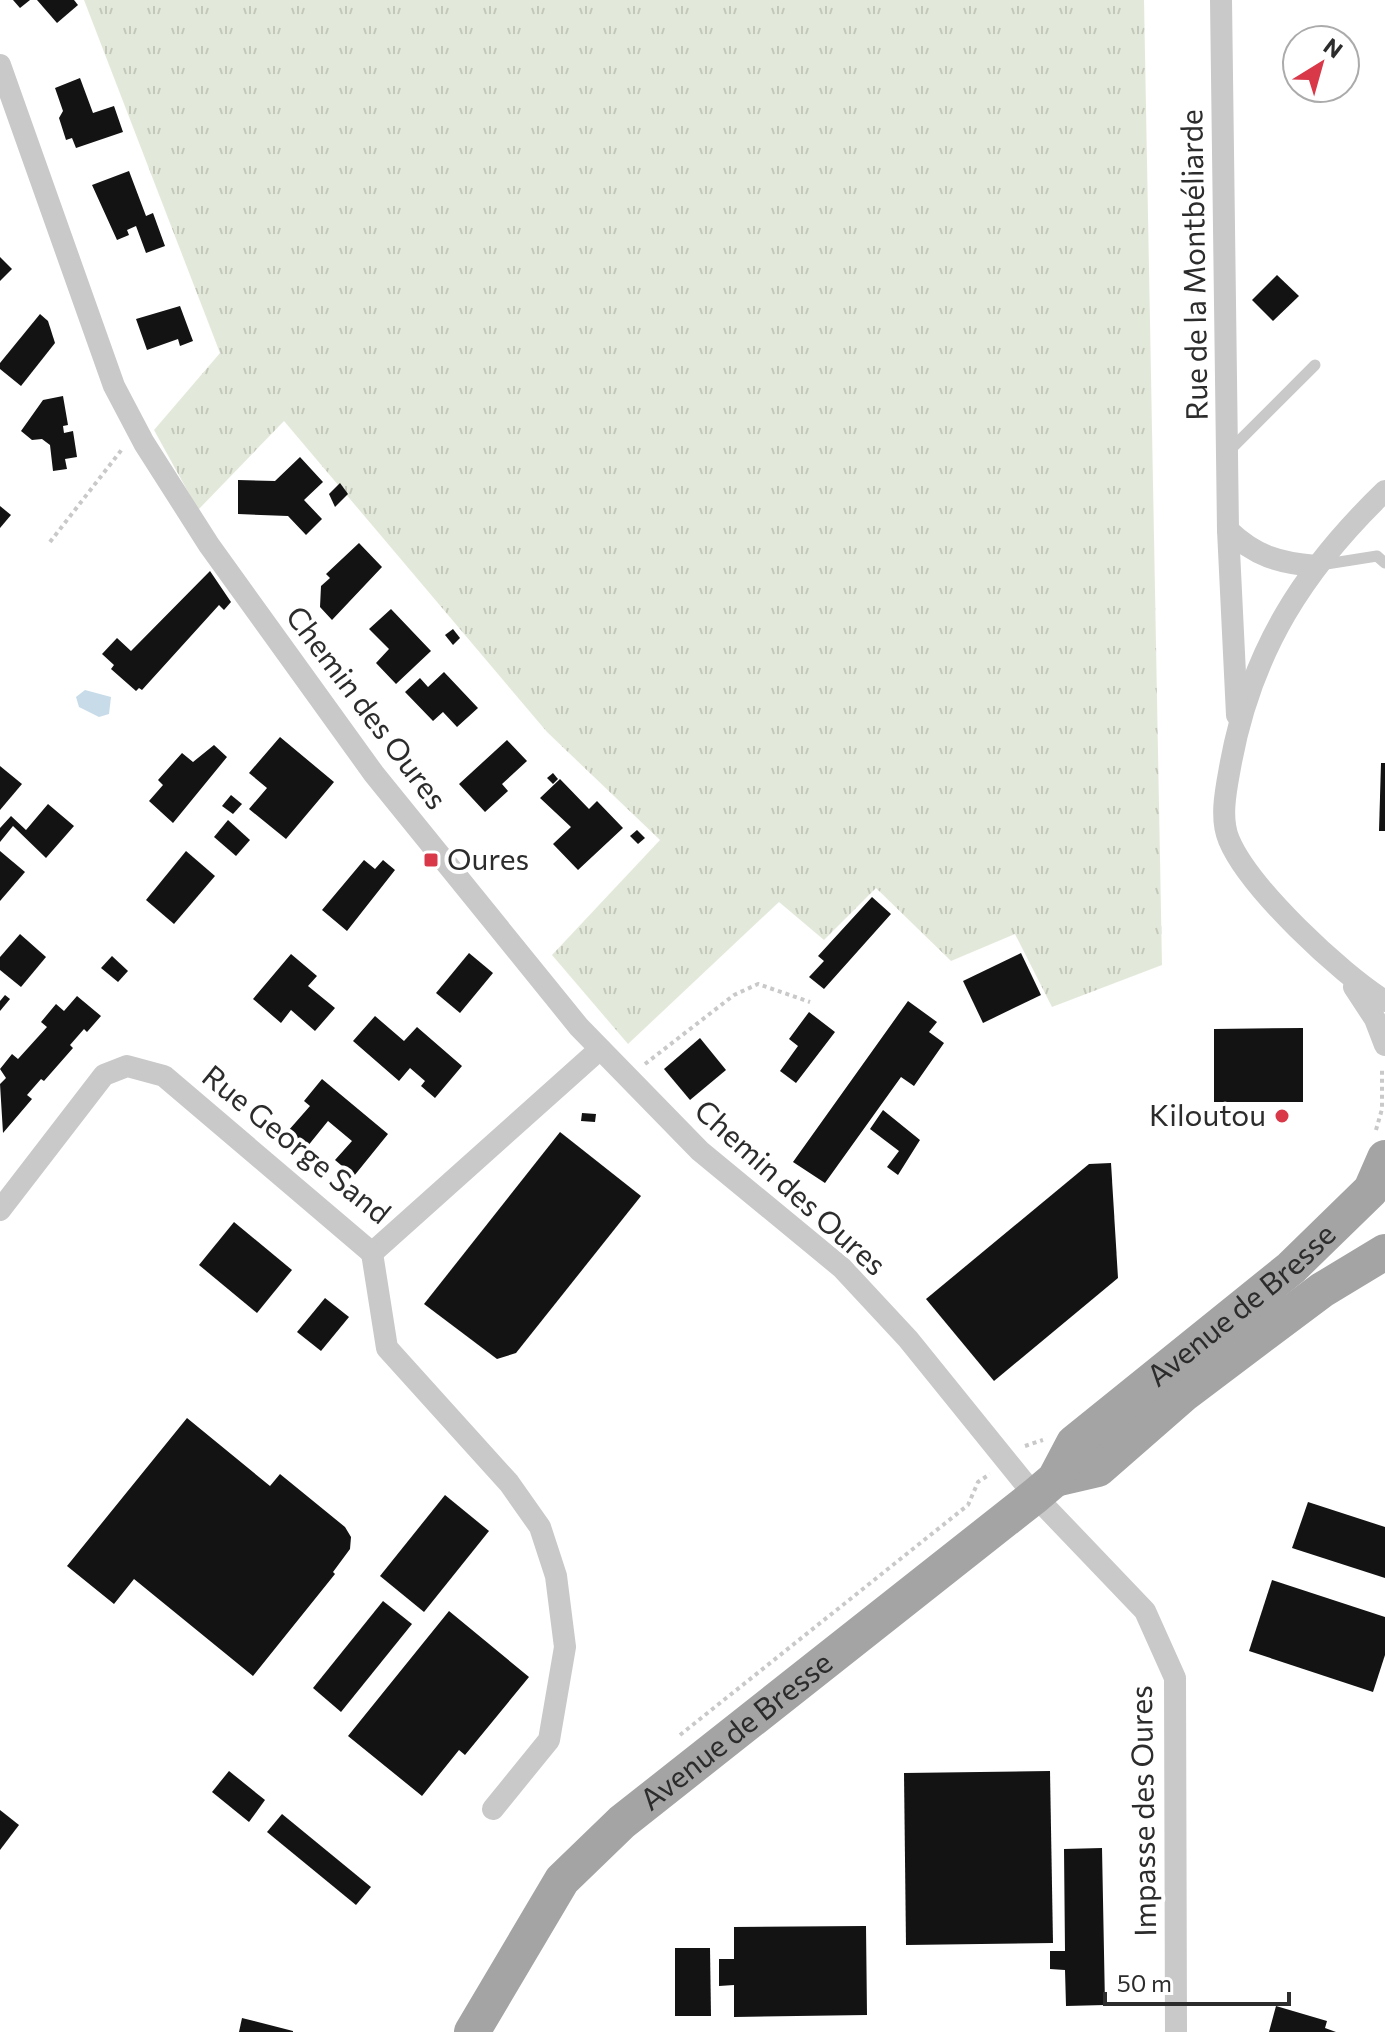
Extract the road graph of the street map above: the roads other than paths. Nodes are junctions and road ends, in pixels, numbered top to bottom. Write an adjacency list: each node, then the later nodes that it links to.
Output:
1 (1221, 0): 4 (street, Rue de la Montbéliarde)
2 (0, 65): 12 (street, Chemin des Oures)
3 (1315, 365): 4 (lane)
4 (1227, 453): 6 (street, Rue de la Montbéliarde)
5 (1385, 491): 8 (street)
6 (1228, 530): 8 (street); 9 (street, Rue de la Montbéliarde)
7 (1385, 563): 8 (lane)
8 (1316, 566): 9 (street)
9 (1237, 730): 10 (street)
10 (1333, 960): 11 (street); 13 (street)
11 (1385, 1001)
12 (600, 1049): 17 (street, Rue George Sand); 18 (street, Chemin des Oures)
13 (1383, 1056)
14 (1380, 1146): 18 (main road, Avenue de Bresse)
15 (0, 1210): 17 (street, Rue George Sand)
16 (1385, 1252): 18 (main road, Avenue de Bresse)
17 (372, 1253): 19 (street)
18 (1045, 1487): 20 (main road, Avenue de Bresse); 21 (street, Impasse des Oures)
19 (493, 1809)
20 (472, 2032)
21 (1176, 2032)

